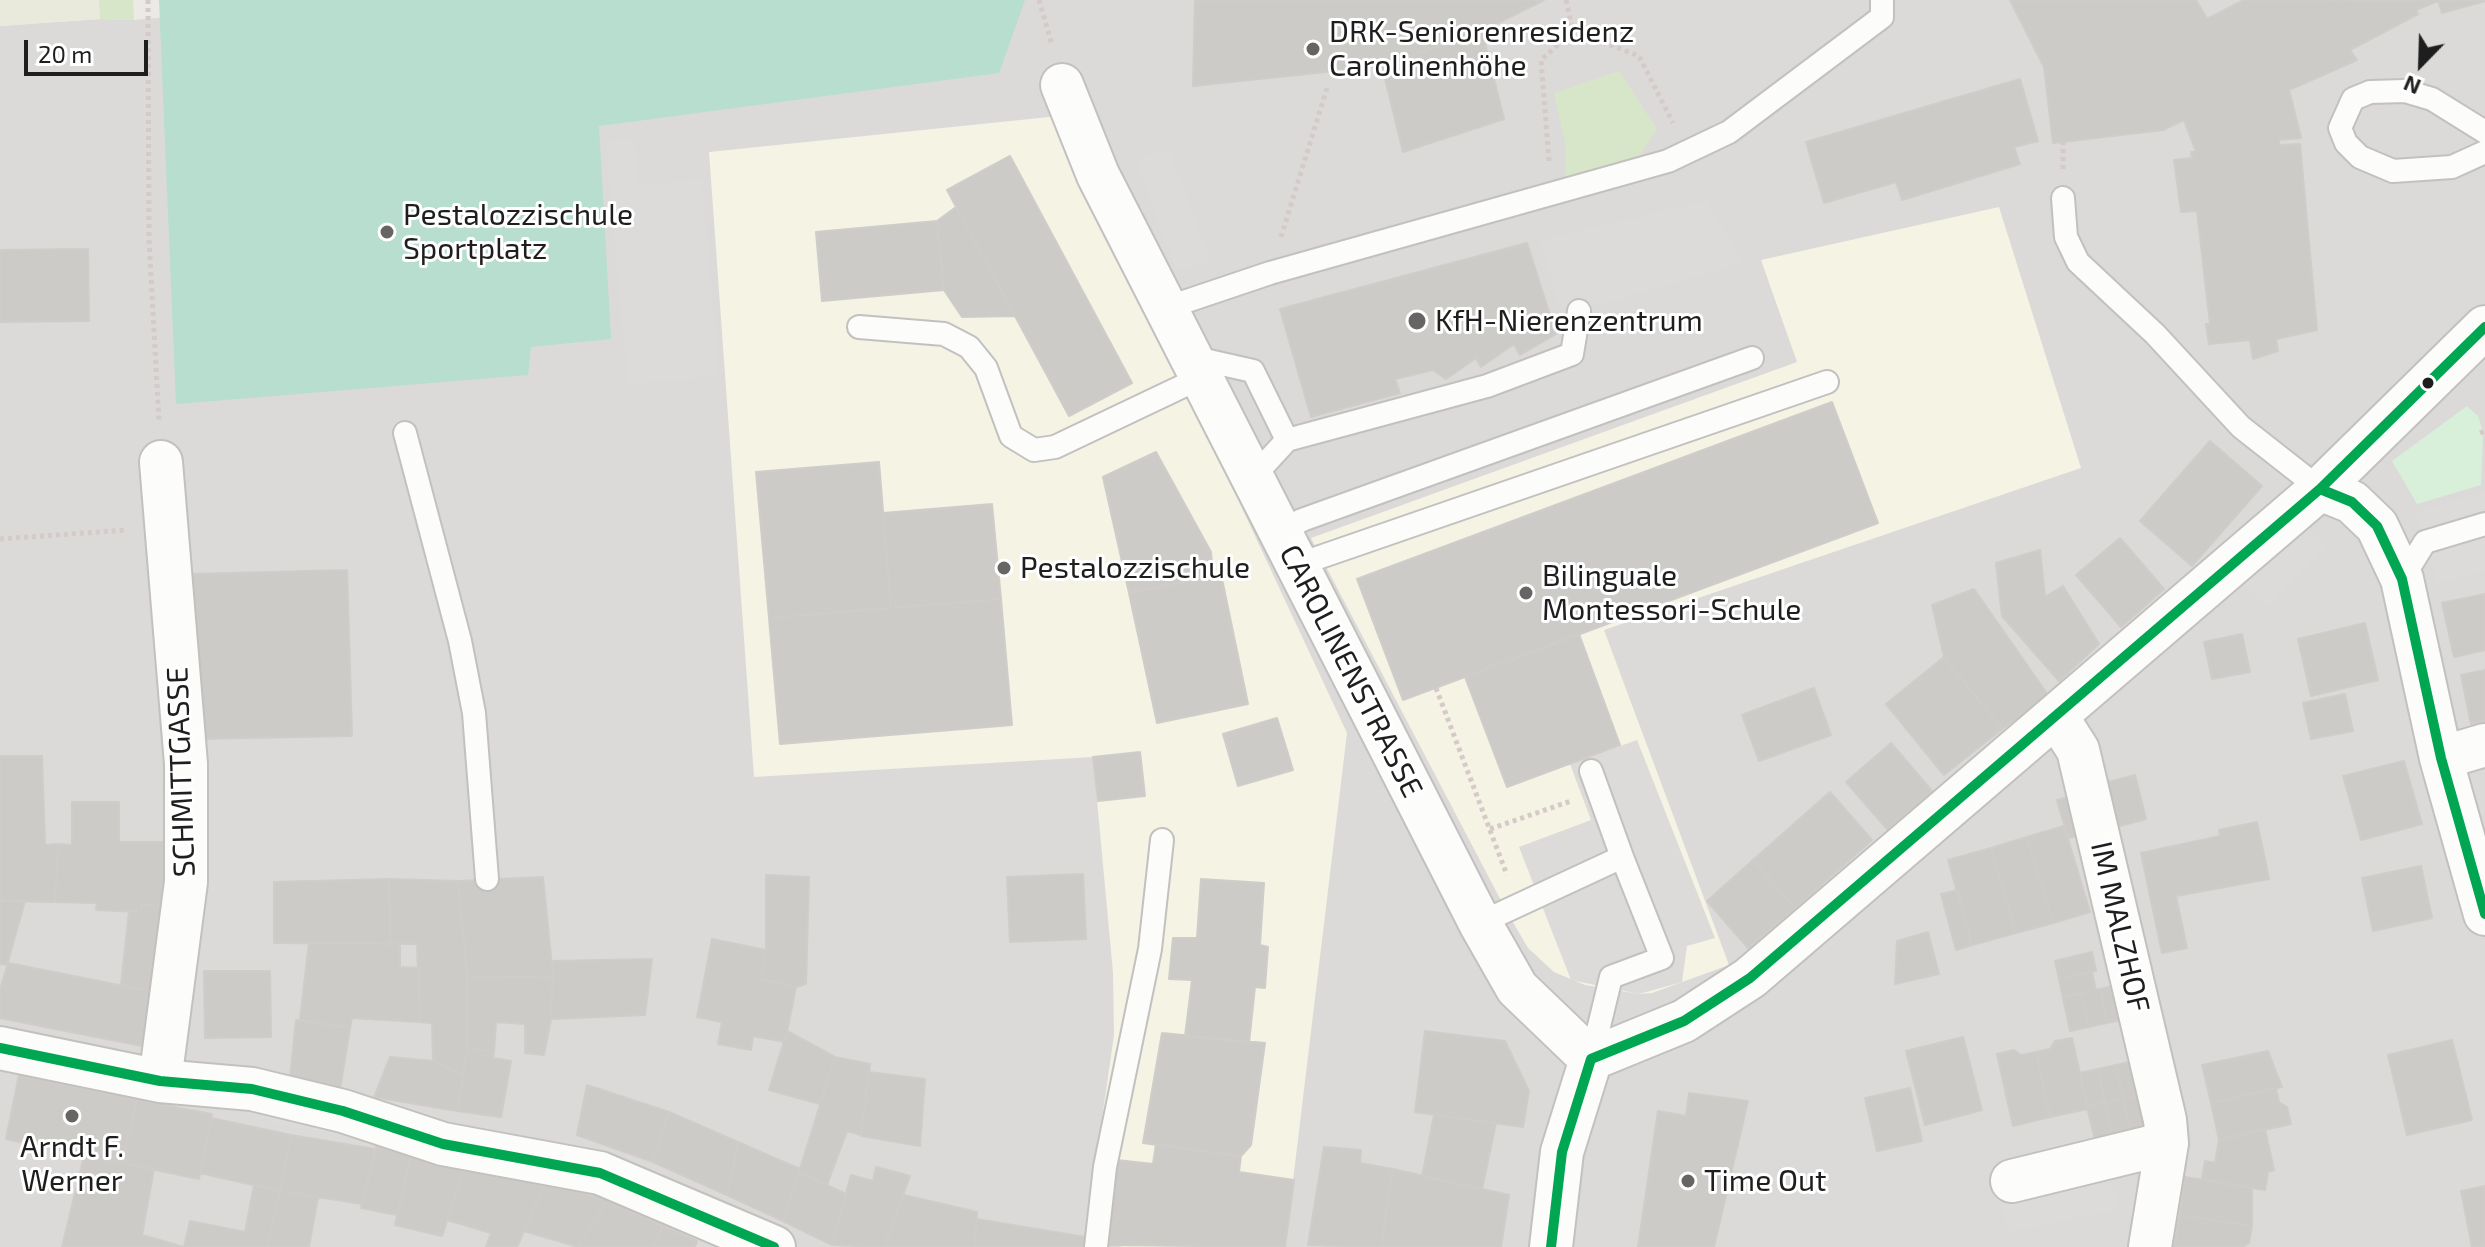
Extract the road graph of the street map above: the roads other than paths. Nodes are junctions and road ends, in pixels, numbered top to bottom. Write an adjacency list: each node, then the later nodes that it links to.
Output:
1 (1882, 0): 6 (lane)
2 (1062, 85): 6 (street, CAROLINENSTRASSE)
3 (2485, 132): 4 (lane)
4 (2485, 152)
5 (2063, 198): 17 (lane)
6 (1166, 308): 11 (street, CAROLINENSTRASSE)
7 (1579, 311): 14 (lane)
8 (859, 327): 11 (lane)
9 (2485, 327): 17 (street)
10 (1752, 358): 19 (lane)
11 (1197, 367): 14 (lane); 16 (street, CAROLINENSTRASSE)
12 (1827, 382): 19 (lane)
13 (405, 433): 27 (lane)
14 (1287, 440): 16 (lane)
15 (161, 462): 32 (street, SCHMITTGASSE)
16 (1253, 477): 19 (street, CAROLINENSTRASSE)
17 (2320, 489): 20 (street); 21 (street)
18 (2485, 524): 20 (lane)
19 (1288, 548): 29 (street, CAROLINENSTRASSE)
20 (2402, 579): 23 (street)
21 (2057, 717): 31 (street); 33 (street, IM MALZHOF)
22 (2485, 745): 23 (street)
23 (2441, 758): 28 (street)
24 (1591, 771): 26 (lane)
25 (1162, 840): 36 (lane)
26 (1622, 857): 29 (lane); 31 (lane)
27 (487, 879)
28 (2485, 914)
29 (1480, 923): 31 (street, CAROLINENSTRASSE)
30 (0, 1048): 32 (street)
31 (1591, 1059): 37 (street)
32 (160, 1081): 35 (street)
33 (2167, 1143): 34 (street); 38 (street, IM MALZHOF)
34 (2012, 1181)
35 (774, 1247)
36 (1096, 1247)
37 (1551, 1247)
38 (2150, 1247)

